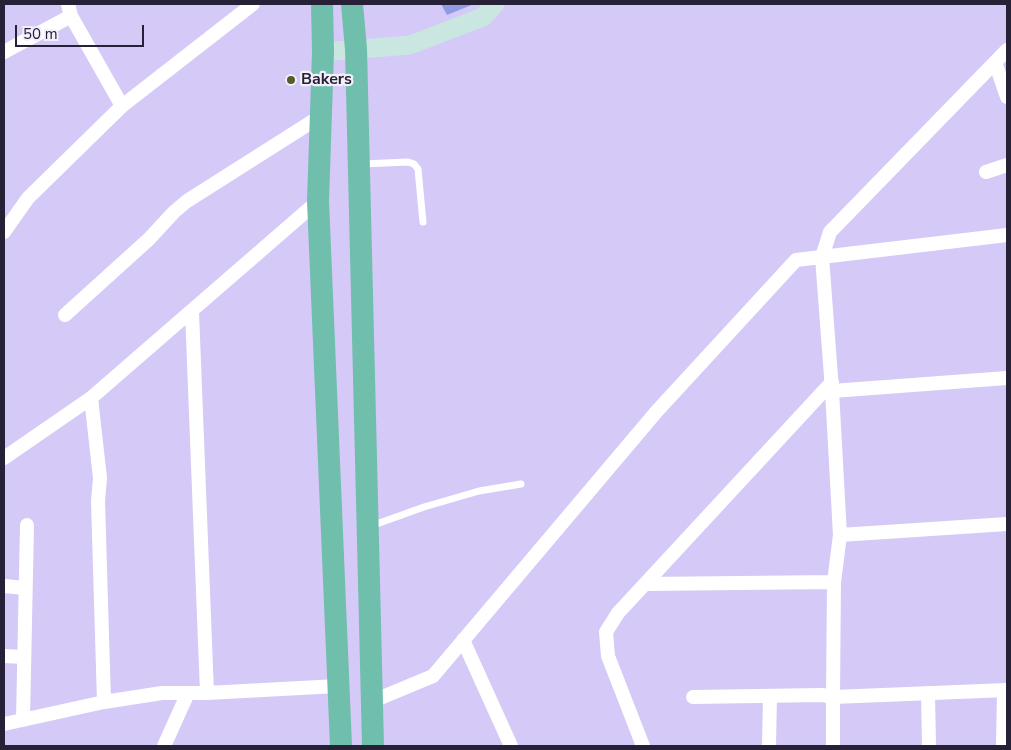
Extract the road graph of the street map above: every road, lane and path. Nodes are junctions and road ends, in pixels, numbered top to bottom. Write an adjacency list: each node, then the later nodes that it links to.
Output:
1 (253, 4): 12 (street)
2 (322, 4): 9 (highway)
3 (352, 4): 6 (highway)
4 (495, 4): 6 (main road)
5 (70, 10): 8 (street); 12 (street)
6 (356, 49): 9 (main road); 14 (highway)
7 (1007, 50): 10 (street)
8 (4, 52)
9 (323, 52): 13 (highway)
10 (995, 62): 11 (street); 21 (street)
11 (1007, 97)
12 (122, 106): 19 (street)
13 (321, 116): 17 (highway); 23 (street)
14 (359, 164): 18 (lane); 31 (highway)
15 (1007, 165): 16 (street)
16 (986, 172)
17 (318, 202): 22 (street); 40 (highway)
18 (424, 222)
19 (4, 232)
20 (1007, 235): 21 (street)
21 (822, 257): 25 (street); 37 (street)
22 (192, 312): 26 (street); 43 (street)
23 (65, 315)
24 (1007, 378): 25 (street)
25 (832, 387): 32 (street); 34 (street)
26 (91, 398): 27 (street); 49 (street)
27 (4, 458)
28 (521, 484): 31 (lane)
29 (1007, 524): 32 (street)
30 (27, 525): 36 (street)
31 (368, 527): 48 (highway)
32 (840, 535): 33 (street)
33 (834, 582): 34 (street); 47 (street)
34 (646, 584): 56 (street)
35 (4, 586): 36 (street)
36 (25, 588): 39 (street)
37 (463, 640): 48 (street); 55 (street)
38 (4, 656): 39 (street)
39 (24, 657): 50 (street)
40 (338, 686): 43 (street); 53 (highway)
41 (1006, 690): 44 (street); 60 (street)
42 (188, 693): 43 (street); 49 (street); 52 (street)
43 (208, 693)
44 (928, 693): 47 (street); 59 (street)
45 (693, 696): 46 (street)
46 (770, 696): 47 (street); 57 (street)
47 (832, 697): 58 (street)
48 (373, 701): 54 (highway)
49 (104, 702): 50 (street)
50 (23, 720): 51 (street)
51 (4, 724)
52 (164, 746)
53 (341, 746)
54 (373, 746)
55 (511, 746)
56 (643, 746)
57 (769, 746)
58 (833, 746)
59 (929, 746)
60 (1003, 746)

